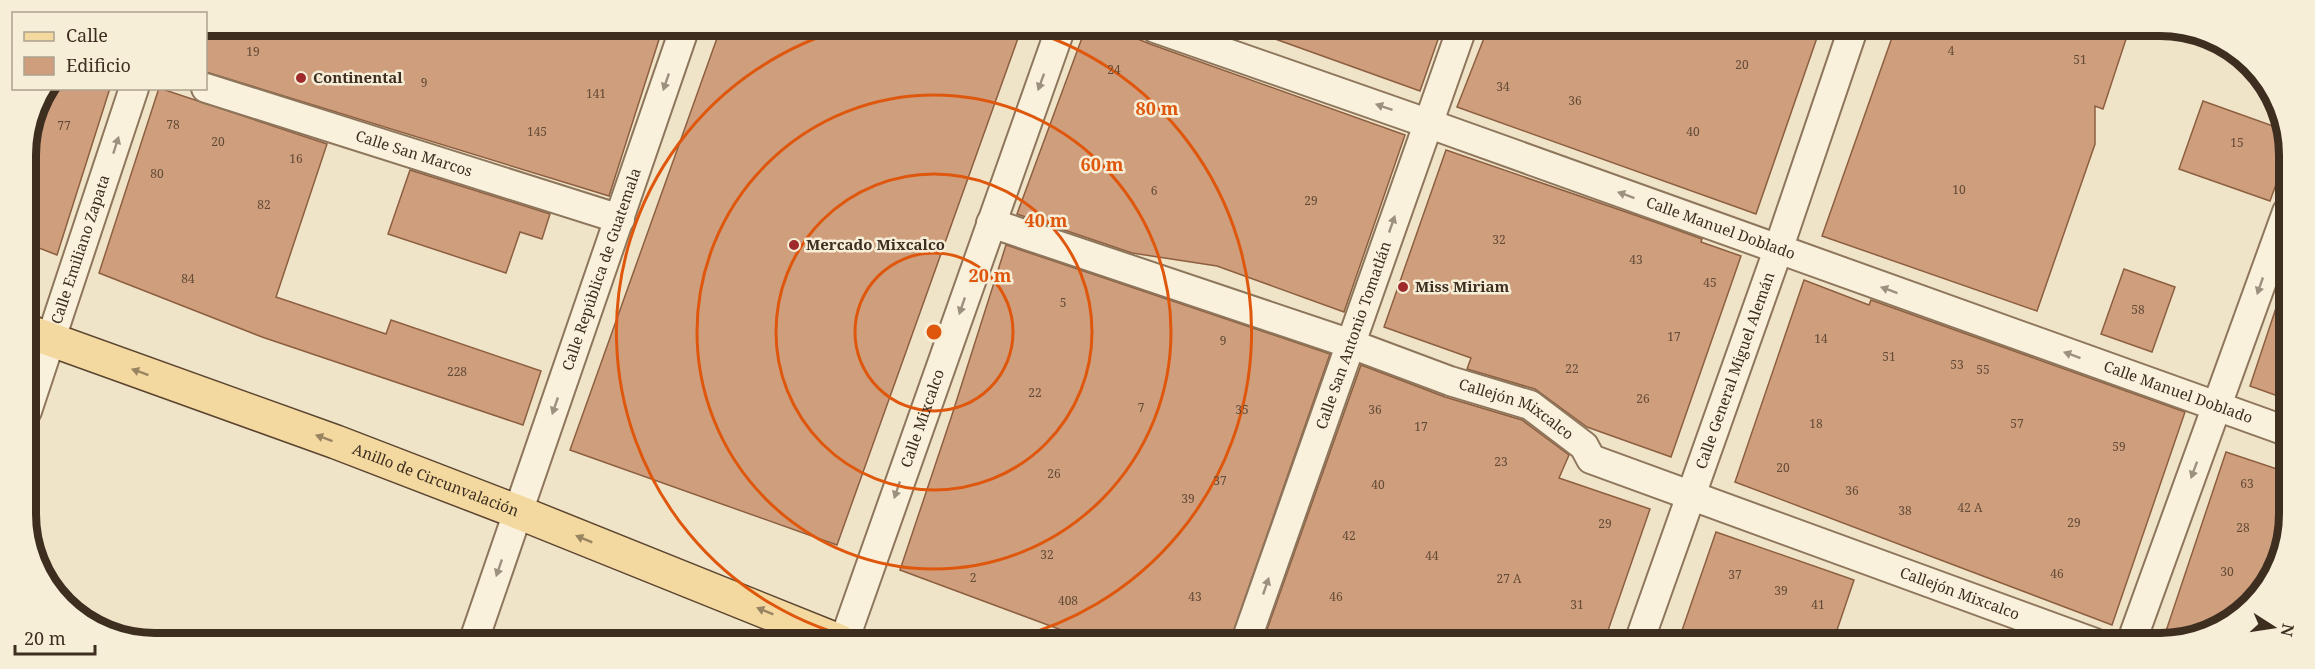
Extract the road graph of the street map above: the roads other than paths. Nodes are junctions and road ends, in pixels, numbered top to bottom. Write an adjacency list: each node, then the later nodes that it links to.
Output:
1 (682, 36): 9 (street, Calle República de Guatemala, one-way to 9)
2 (1058, 36): 10 (street, Calle Mixcalco, one-way to 10)
3 (1178, 36): 8 (street, Calle Manuel Doblado, one-way to 3)
4 (1458, 36): 8 (street, Calle San Antonio Tomatlán)
5 (1851, 36): 12 (street, Calle General Miguel Alemán)
6 (207, 88): 9 (street, Calle San Marcos)
7 (133, 90): 13 (street, Calle Emiliano Zapata, one-way to 7)
8 (1427, 123): 12 (street, Calle Manuel Doblado, one-way to 8); 14 (street, Calle San Antonio Tomatlán, one-way to 8)
9 (620, 219): 19 (street, Calle República de Guatemala, one-way to 19)
10 (991, 223): 14 (street, Callejón Mixcalco); 22 (street, Calle Mixcalco, one-way to 22)
11 (2279, 234): 16 (street, one-way to 16)
12 (1778, 250): 16 (street, Calle Manuel Doblado, one-way to 12); 18 (street, Calle General Miguel Alemán)
13 (39, 336): 15 (street, Calle Emiliano Zapata); 19 (main road, Anillo de Circunvalación, one-way to 13)
14 (1351, 344): 18 (street, Callejón Mixcalco); 23 (street, Calle San Antonio Tomatlán, one-way to 14)
15 (36, 355)
16 (2218, 406): 17 (street, Calle Manuel Doblado); 26 (street, one-way to 26)
17 (2279, 428)
18 (1692, 495): 24 (street, Calle General Miguel Alemán); 25 (street, Callejón Mixcalco)
19 (518, 512): 20 (street, Calle República de Guatemala, one-way to 20); 21 (main road, Anillo de Circunvalación, one-way to 19)
20 (476, 633)
21 (819, 633)
22 (847, 633)
23 (1249, 633)
24 (1643, 633)
25 (2068, 633)
26 (2135, 633)

